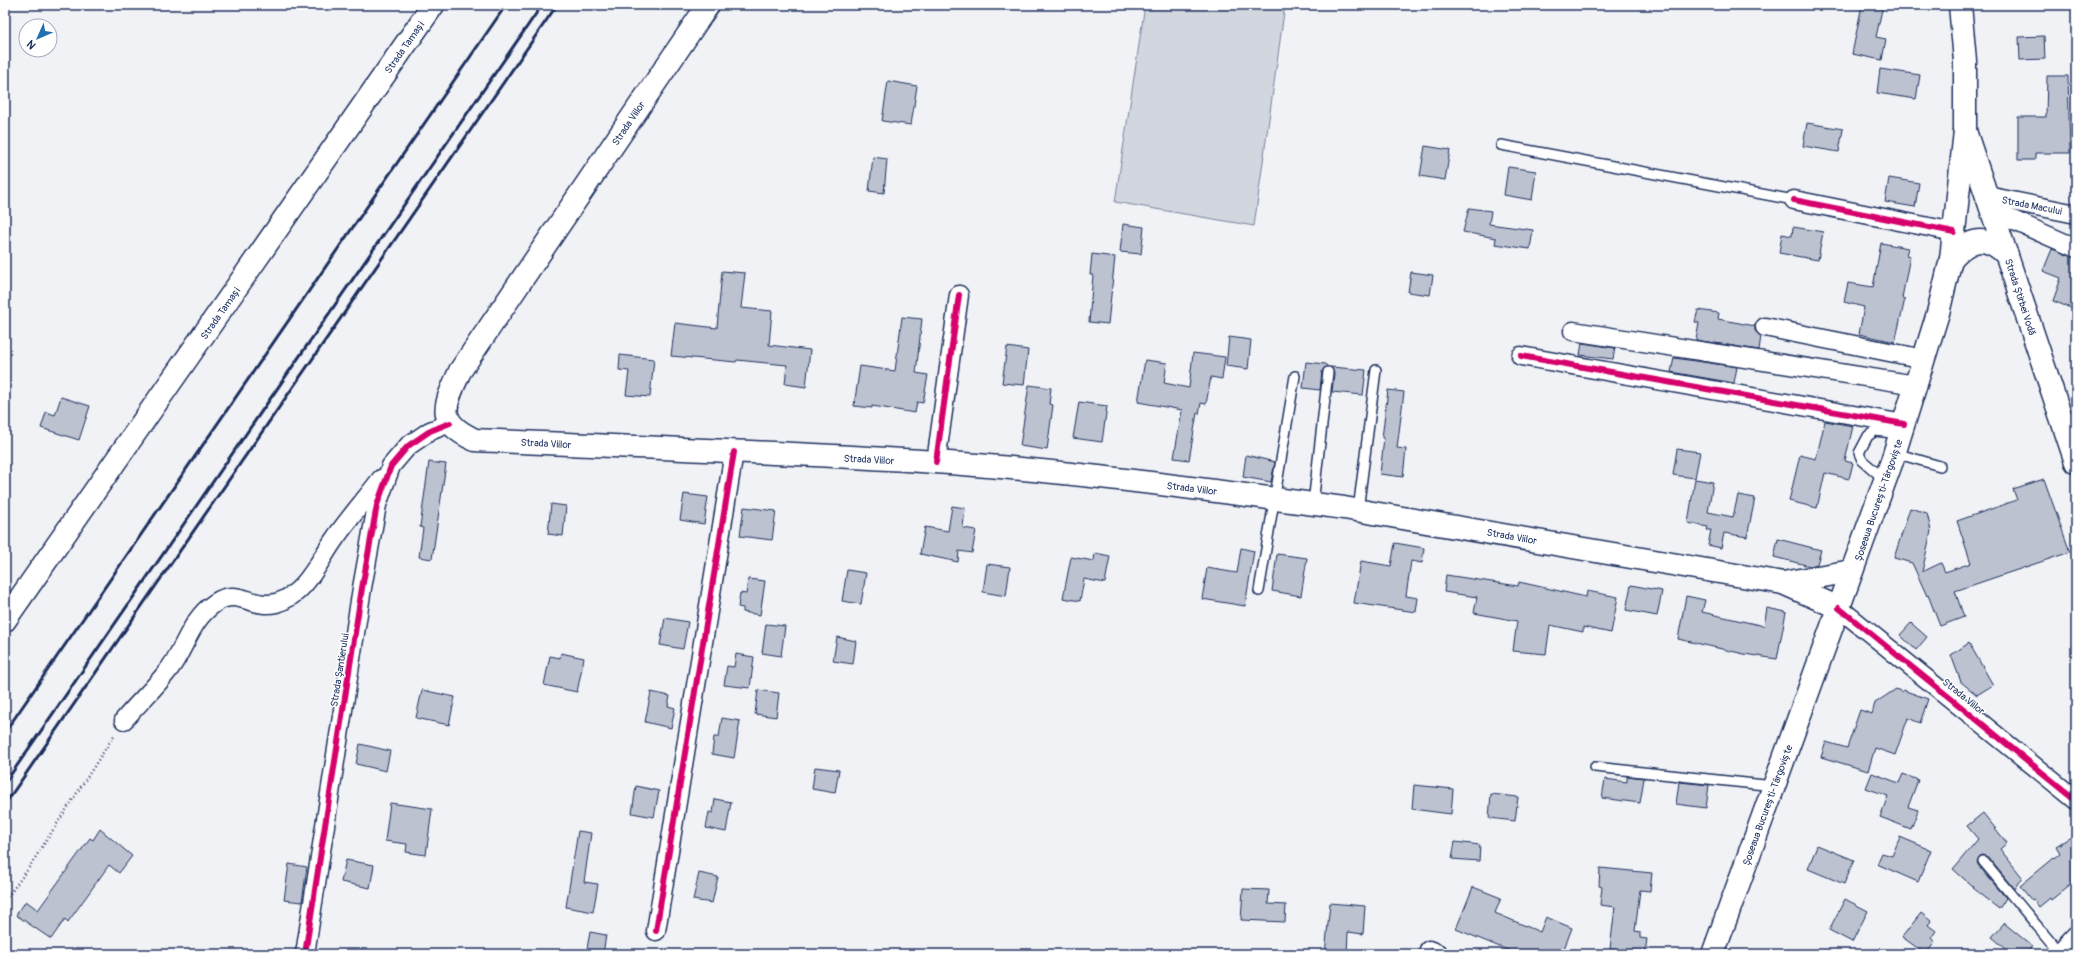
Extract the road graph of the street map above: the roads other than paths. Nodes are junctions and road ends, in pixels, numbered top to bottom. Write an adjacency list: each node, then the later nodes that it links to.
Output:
1 (433, 5): 37 (main road, Strada Tamași)
2 (708, 5): 22 (main road, Strada Viilor)
3 (1960, 5): 4 (main road, Șoseaua București-Târgoviște)
4 (1966, 131): 7 (main road, Strada Știrbei Vodă); 9 (main road, Șoseaua București-Târgoviște)
5 (1501, 145): 6 (lane)
6 (1794, 200): 9 (street)
7 (1989, 203): 8 (street, Strada Macului); 10 (street); 11 (main road, Strada Știrbei Vodă)
8 (2076, 214)
9 (1954, 232): 12 (main road, Șoseaua București-Târgoviște)
10 (2076, 248)
11 (2007, 255): 12 (main road); 26 (main road, Strada Știrbei Vodă)
12 (1951, 259): 17 (main road, Șoseaua București-Târgoviște)
13 (959, 295): 25 (street)
14 (1765, 327): 17 (street)
15 (1573, 331): 21 (street)
16 (1521, 356): 23 (street)
17 (1924, 359): 21 (main road, Șoseaua București-Târgoviște)
18 (1376, 370): 32 (lane)
19 (1328, 372): 31 (lane)
20 (1295, 376): 30 (lane)
21 (1916, 385): 23 (main road, Șoseaua București-Târgoviște)
22 (450, 423): 24 (main road, Strada Viilor); 27 (street, Strada Șantierului)
23 (1900, 437): 28 (lane); 29 (main road, Șoseaua București-Târgoviște); 29 (lane)
24 (734, 452): 25 (main road, Strada Viilor); 43 (street)
25 (936, 462): 30 (main road, Strada Viilor)
26 (2076, 462)
27 (391, 466): 38 (street); 46 (street, Strada Șantierului)
28 (1940, 466)
29 (1885, 480): 33 (main road, Șoseaua București-Târgoviște)
30 (1276, 499): 31 (main road, Strada Viilor); 35 (lane)
31 (1313, 504): 32 (main road, Strada Viilor)
32 (1358, 510): 34 (main road, Strada Viilor)
33 (1852, 571): 34 (main road, Strada Viilor); 36 (main road, Șoseaua București-Târgoviște)
34 (1783, 583): 36 (main road, Strada Viilor)
35 (1259, 591)
36 (1839, 608): 40 (main road, Șoseaua București-Târgoviște); 41 (street, Strada Viilor)
37 (5, 620)
38 (124, 720)
39 (1595, 766): 40 (lane)
40 (1774, 786): 47 (main road, Șoseaua București-Târgoviște)
41 (2076, 800)
42 (1983, 861): 45 (lane)
43 (656, 931)
44 (2076, 935): 45 (street)
45 (2058, 953)
46 (304, 954)
47 (1713, 954)

